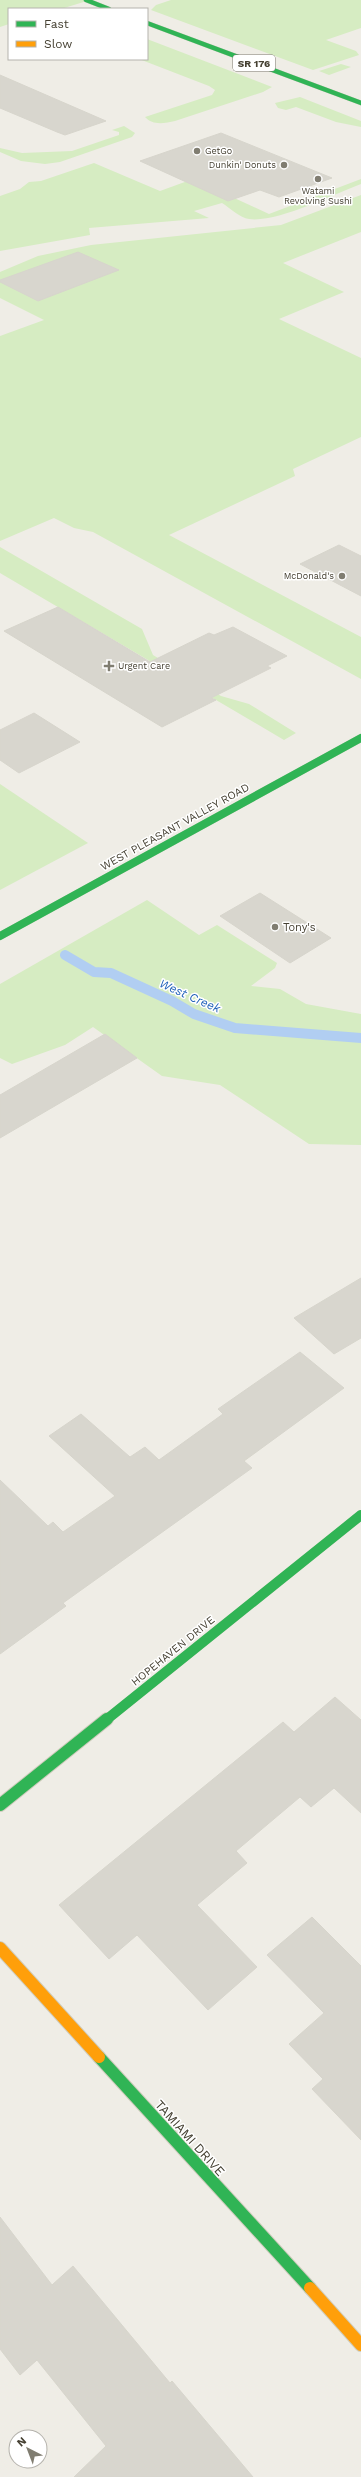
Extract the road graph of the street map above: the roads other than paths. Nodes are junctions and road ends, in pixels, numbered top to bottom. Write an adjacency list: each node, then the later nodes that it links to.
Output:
1 (86, 0): 2 (main road)
2 (106, 8)
3 (148, 23): 4 (main road, SR 176)
4 (361, 103)
5 (361, 738): 6 (main road, WEST PLEASANT VALLEY ROAD)
6 (0, 936)
7 (361, 1515): 8 (main road, HOPEHAVEN DRIVE)
8 (0, 1806)
9 (0, 1948): 10 (main road, TAMIAMI DRIVE)
10 (361, 2345)

